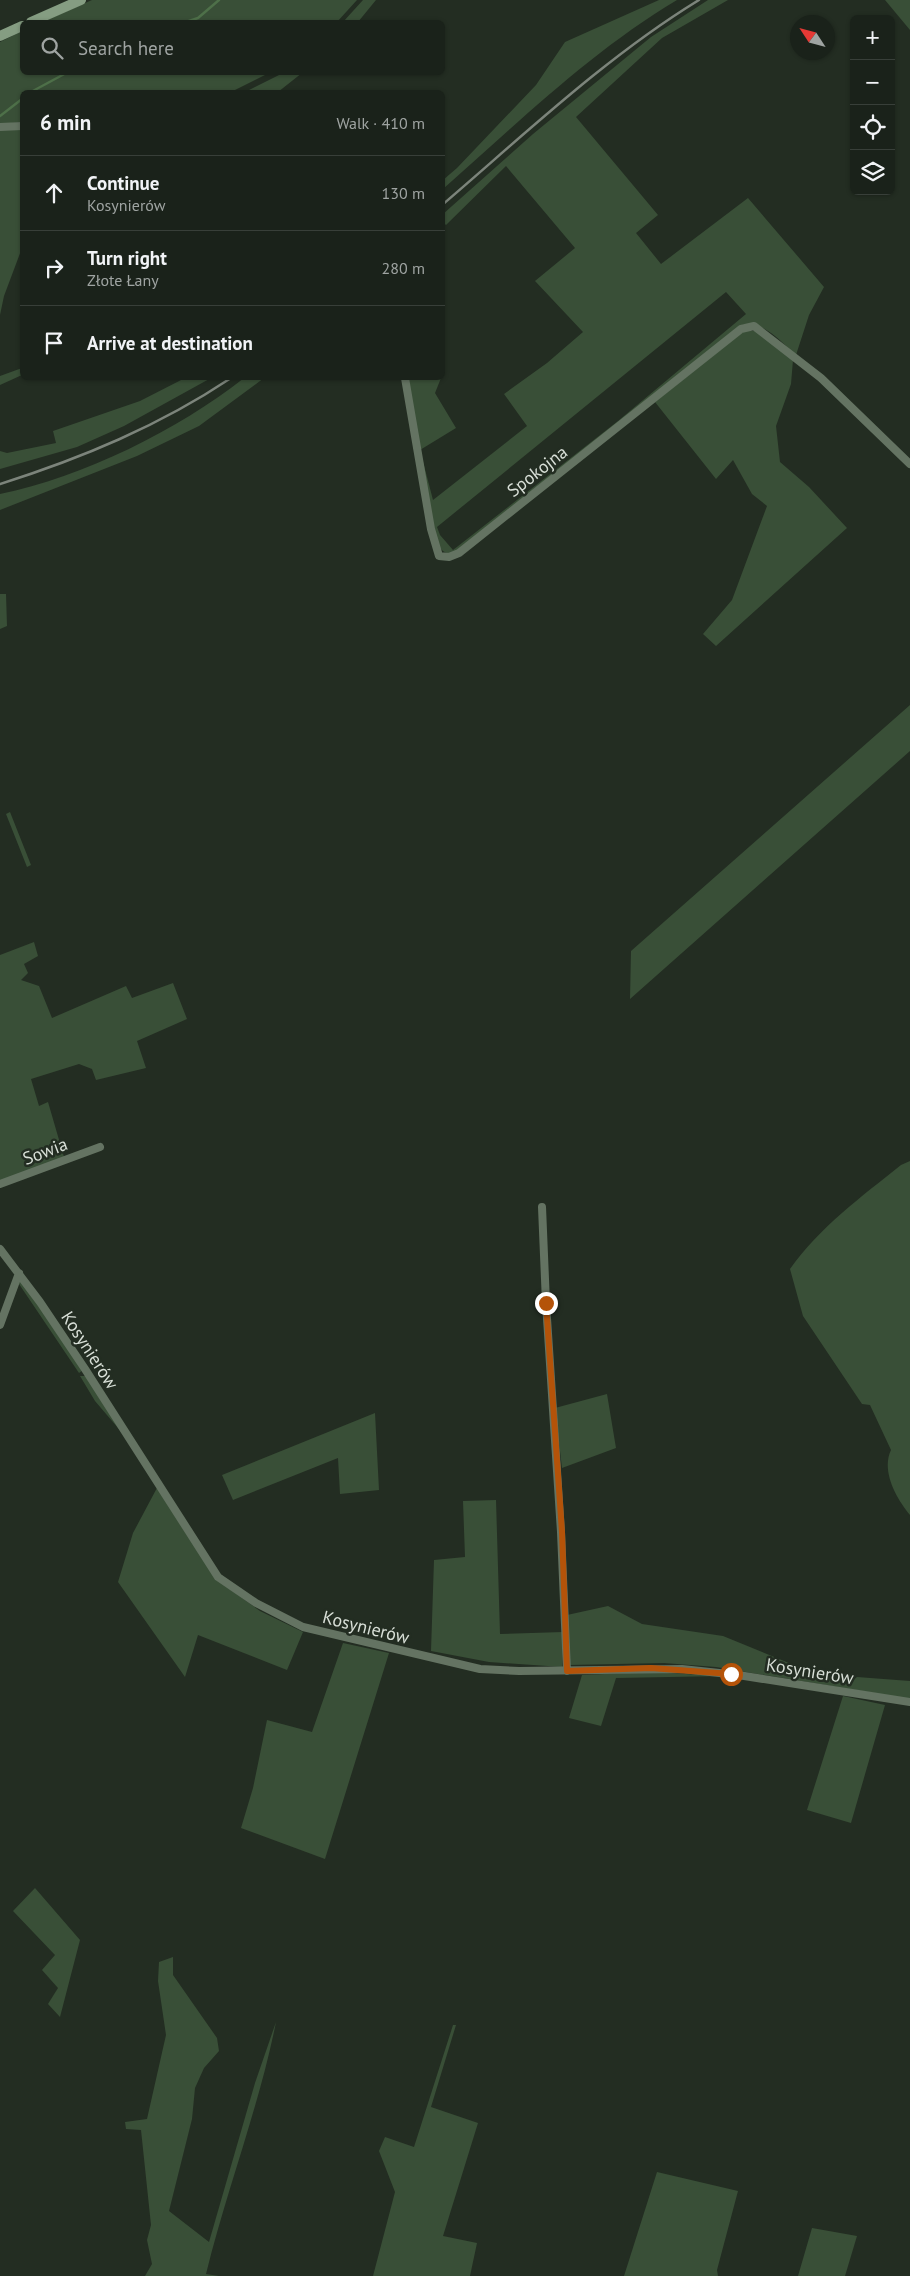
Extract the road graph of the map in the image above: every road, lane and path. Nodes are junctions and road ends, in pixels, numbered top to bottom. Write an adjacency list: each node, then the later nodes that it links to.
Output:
1 (80, 0): 2 (street)
2 (35, 20)
3 (20, 27): 4 (street)
4 (0, 36)
5 (20, 126): 6 (street)
6 (0, 127)
7 (405, 380): 8 (street, Spokojna)
8 (910, 464)
9 (100, 1147): 10 (street, Sowia)
10 (0, 1184)
11 (542, 1206): 15 (street)
12 (0, 1249): 13 (street, Kosynierów)
13 (19, 1273): 14 (street); 15 (street, Kosynierów)
14 (0, 1324)
15 (567, 1671): 16 (street, Kosynierów)
16 (910, 1702)

